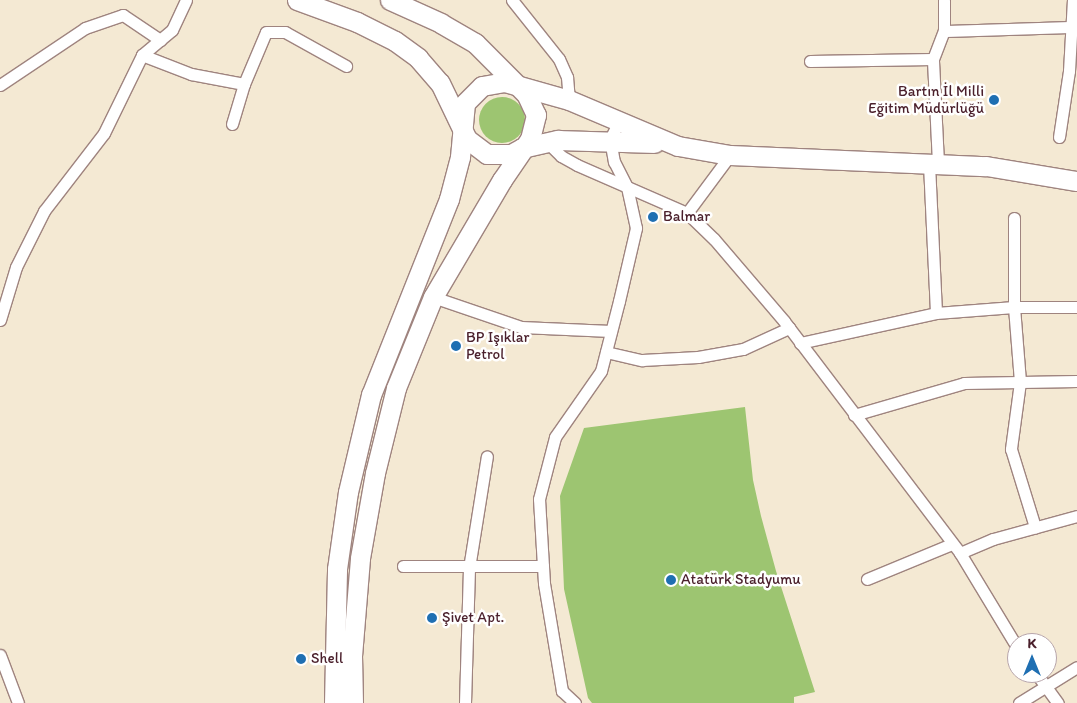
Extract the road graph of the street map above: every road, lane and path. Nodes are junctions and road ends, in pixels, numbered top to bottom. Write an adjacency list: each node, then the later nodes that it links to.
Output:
1 (186, 0): 9 (street)
2 (297, 0): 19 (main road)
3 (390, 0): 16 (main road)
4 (512, 0): 17 (street)
5 (944, 0): 8 (street)
6 (1073, 0): 7 (street)
7 (1072, 27): 8 (street); 21 (street)
8 (944, 31): 11 (street)
9 (160, 40): 10 (street); 15 (street)
10 (142, 55): 14 (street); 34 (street)
11 (933, 59): 12 (street); 25 (street)
12 (810, 61)
13 (346, 66): 14 (street)
14 (244, 84): 18 (street)
15 (0, 85)
16 (517, 86): 17 (main road); 19 (main road); 20 (main road)
17 (569, 100): 22 (main road)
18 (232, 124)
19 (462, 127): 23 (main road); 57 (main road)
20 (540, 134): 22 (main road); 23 (main road); 27 (street)
21 (1059, 138)
22 (620, 139): 24 (main road); 27 (street)
23 (522, 148): 30 (main road)
24 (730, 154): 25 (main road); 28 (street)
25 (933, 163): 26 (main road); 33 (street)
26 (1077, 181)
27 (627, 187): 28 (street); 36 (street)
28 (687, 213): 35 (street)
29 (1014, 218): 31 (street)
30 (433, 296): 36 (street); 58 (main road)
31 (1014, 307): 32 (street); 33 (street); 40 (street)
32 (1077, 307)
33 (936, 313): 37 (street)
34 (0, 320)
35 (789, 328): 37 (street); 38 (street)
36 (611, 331): 38 (street)
37 (800, 343): 41 (street)
38 (606, 352): 47 (street)
39 (1077, 381): 40 (street)
40 (1020, 382): 41 (street); 44 (street)
41 (854, 415): 45 (street)
42 (486, 456): 48 (street)
43 (1077, 516): 44 (street)
44 (1035, 527): 45 (street)
45 (956, 548): 49 (street); 50 (street)
46 (403, 566): 48 (street)
47 (543, 566): 48 (street); 55 (street)
48 (469, 568): 59 (street)
49 (867, 579)
50 (1008, 633)
51 (0, 655): 56 (street)
52 (1077, 667): 54 (street)
53 (1044, 683): 54 (street)
54 (1046, 686): 60 (street); 61 (street)
55 (572, 702)
56 (18, 703)
57 (334, 703)
58 (353, 703)
59 (464, 703)
60 (1019, 703)
61 (1058, 703)

